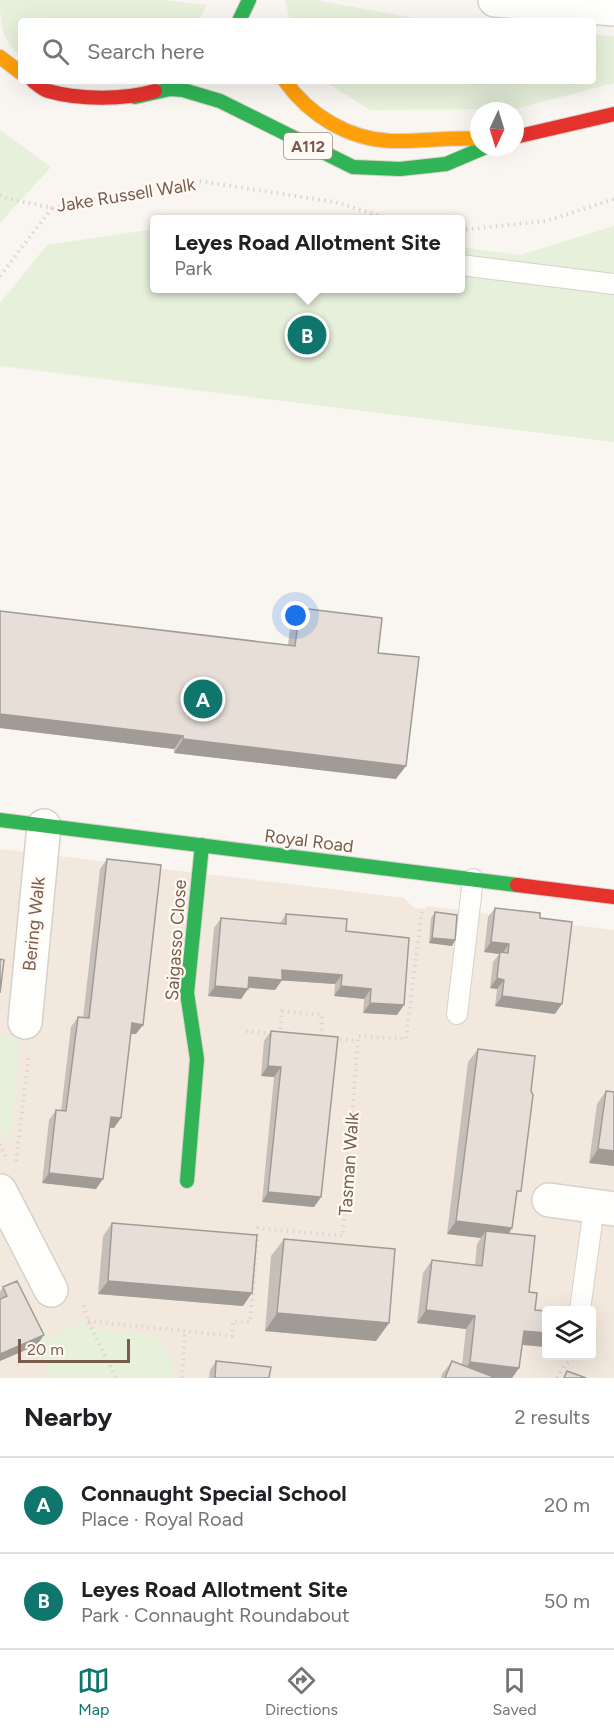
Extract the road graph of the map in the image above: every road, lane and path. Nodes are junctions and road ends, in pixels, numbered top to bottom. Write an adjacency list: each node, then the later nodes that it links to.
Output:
1 (495, 0): 3 (street)
2 (249, 1): 4 (street); 5 (street)
3 (614, 9)
4 (240, 18)
5 (257, 18)
6 (0, 48): 7 (street)
7 (10, 64)
8 (37, 84): 11 (street)
9 (174, 84): 11 (street)
10 (287, 84): 14 (street, A112)
11 (135, 98): 15 (street, A112)
12 (614, 114): 13 (street)
13 (524, 135)
14 (470, 138)
15 (470, 154)
16 (0, 195): 18 (path, Jake Russell Walk)
17 (614, 198): 20 (path)
18 (52, 208): 19 (path, Jake Russell Walk); 22 (path)
19 (380, 215)
20 (465, 229)
21 (465, 266): 23 (lane)
22 (0, 276)
23 (614, 284)
24 (0, 820): 25 (street, Royal Road)
25 (44, 826): 26 (street, Royal Road); 32 (street, Bering Walk)
26 (202, 845): 27 (street, Royal Road); 35 (street, Saigasso Close)
27 (426, 873): 28 (street, Royal Road); 33 (path)
28 (473, 879): 29 (street, Royal Road); 30 (lane)
29 (614, 897)
30 (457, 1014)
31 (246, 1031): 33 (path)
32 (27, 1037): 34 (path)
33 (358, 1041): 42 (path, Tasman Walk)
34 (16, 1163)
35 (187, 1181)
36 (0, 1191): 39 (street)
37 (549, 1200): 38 (street)
38 (604, 1208): 41 (lane)
39 (12, 1244): 40 (street)
40 (51, 1290)
41 (581, 1306)
42 (185, 1332): 44 (path); 45 (path)
43 (570, 1360): 46 (path)
44 (116, 1378)
45 (182, 1378)
46 (557, 1378)

